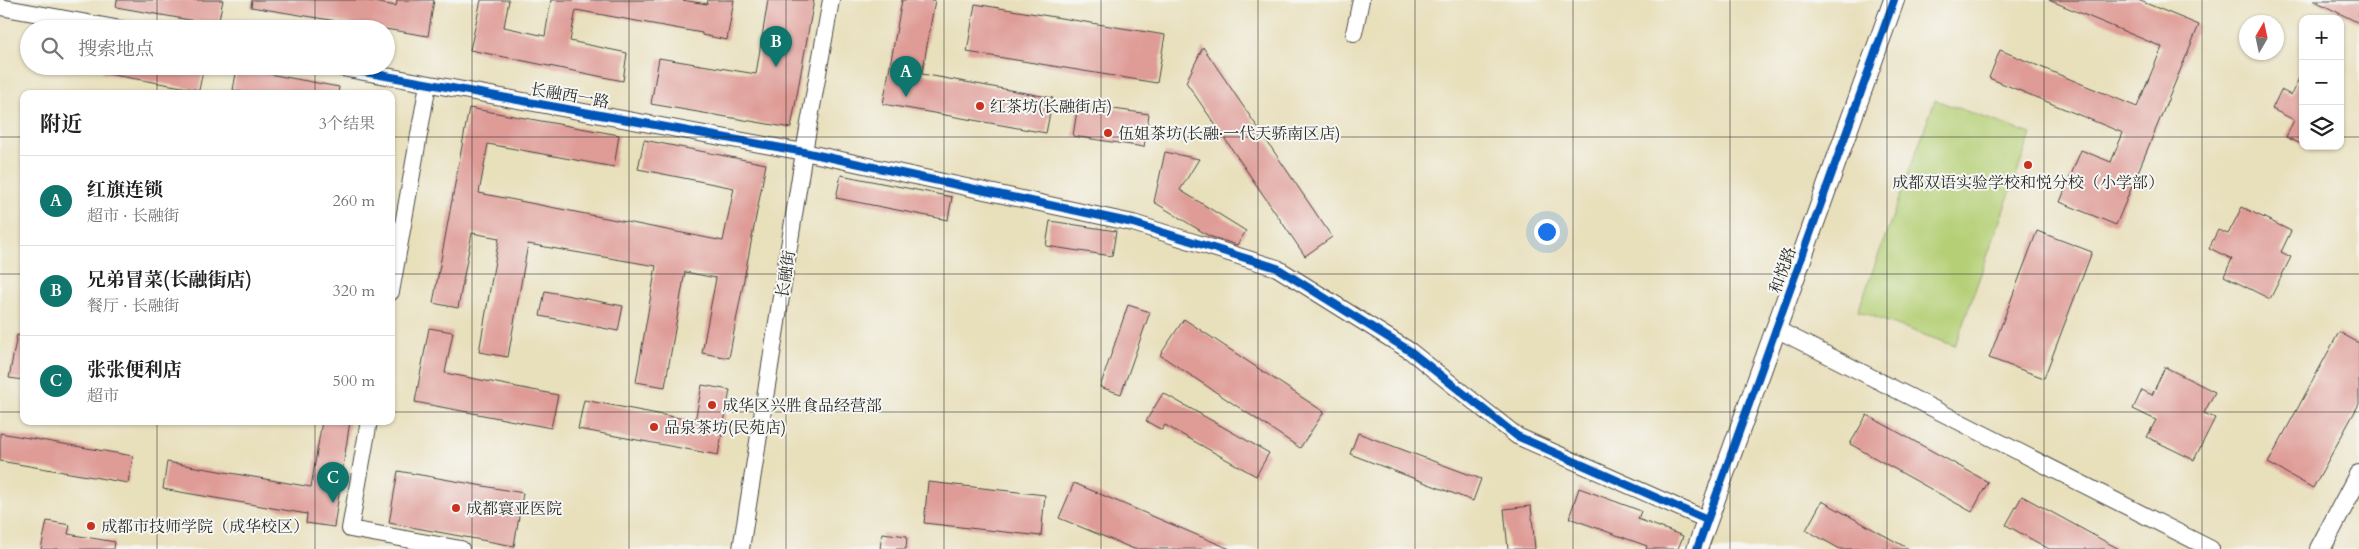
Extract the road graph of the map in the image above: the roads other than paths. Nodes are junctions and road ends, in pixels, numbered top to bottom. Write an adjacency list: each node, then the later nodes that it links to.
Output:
1 (832, 0): 9 (street, 长融街)
2 (1360, 0): 6 (street)
3 (1894, 0): 11 (street, 和悦路)
4 (0, 7): 5 (street)
5 (72, 20)
6 (1354, 33)
7 (380, 75): 8 (street, 长融西一路)
8 (428, 84): 9 (street, 长融西一路); 10 (street)
9 (804, 152): 14 (street, 长融西一路); 16 (street, 长融街)
10 (395, 270)
11 (1776, 329): 14 (street, 和悦路); 18 (street)
12 (367, 425): 15 (street)
13 (2359, 475): 19 (street)
14 (1707, 520): 17 (street, 和悦路)
15 (461, 549)
16 (741, 549)
17 (1697, 549)
18 (2211, 549)
19 (2320, 549)

